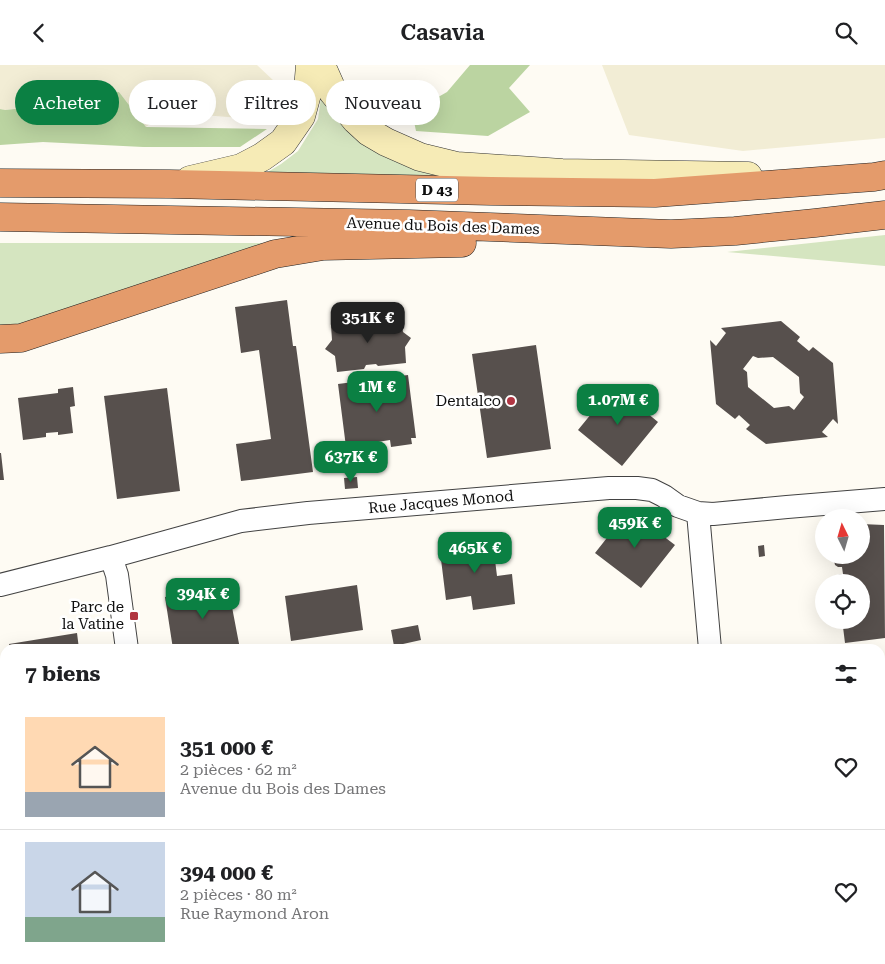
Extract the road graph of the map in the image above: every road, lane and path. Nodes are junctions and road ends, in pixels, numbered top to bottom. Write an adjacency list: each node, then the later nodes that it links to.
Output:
1 (310, 65): 5 (main road)
2 (322, 65): 3 (main road)
3 (880, 176): 5 (highway, D 43)
4 (0, 183): 5 (highway, D 43)
5 (170, 185)
6 (885, 215): 8 (highway, Avenue du Bois des Dames)
7 (0, 217): 8 (highway, Avenue du Bois des Dames)
8 (671, 234): 9 (highway)
9 (7, 342)
10 (885, 499): 11 (street, Rue Jacques Monod)
11 (698, 513): 12 (street, Rue Jacques Monod); 15 (street)
12 (111, 557): 13 (street, Rue Jacques Monod); 14 (street)
13 (0, 585)
14 (126, 644)
15 (710, 644)

